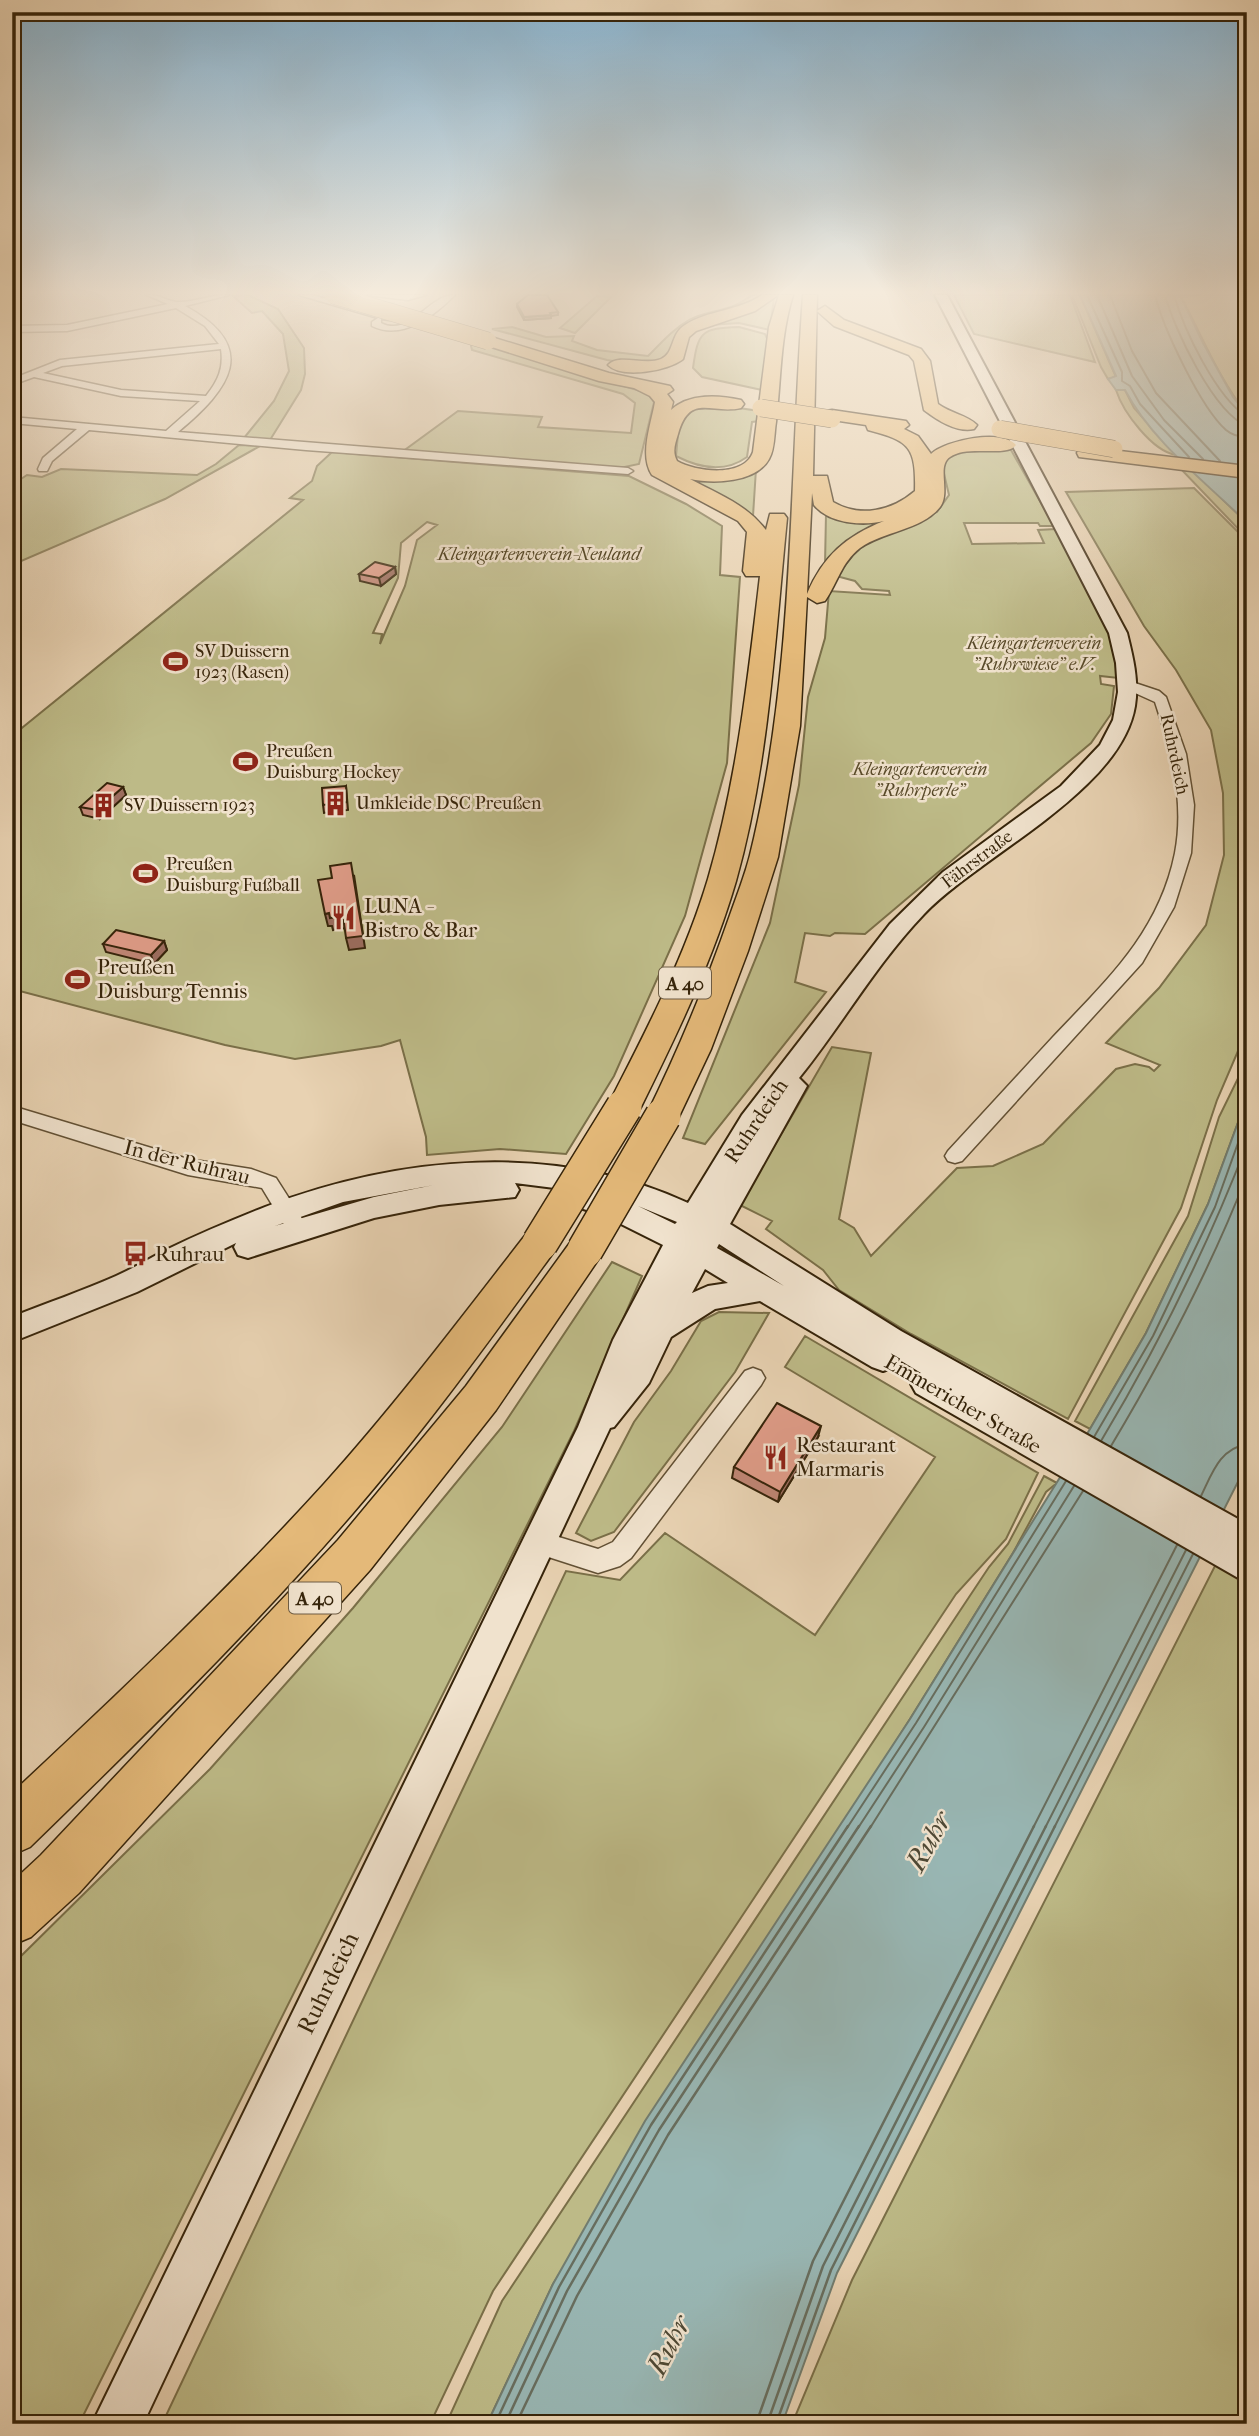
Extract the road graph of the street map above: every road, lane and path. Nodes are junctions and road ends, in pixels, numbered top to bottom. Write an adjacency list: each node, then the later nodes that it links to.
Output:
1 (197, 409): 20 (street)
2 (663, 409): 30 (highway)
3 (683, 409): 4 (highway)
4 (763, 409)
5 (764, 409): 23 (highway)
6 (786, 409): 16 (highway)
7 (806, 409): 32 (highway, A 40)
8 (807, 409): 13 (highway, bridge)
9 (822, 409): 27 (highway)
10 (902, 409): 14 (highway)
11 (932, 409): 18 (highway)
12 (1000, 409): 31 (main road)
13 (832, 412): 14 (highway); 19 (highway); 21 (highway)
14 (872, 418): 18 (highway); 19 (highway); 27 (highway)
15 (12, 420): 17 (street)
16 (785, 426)
17 (86, 427): 20 (street); 24 (street)
18 (966, 430): 19 (highway); 21 (highway)
19 (932, 431)
20 (169, 434): 25 (street)
21 (1003, 437): 22 (highway, bridge); 26 (highway); 29 (highway)
22 (1247, 467)
23 (778, 468)
24 (43, 469)
25 (628, 471)
26 (1247, 472)
27 (820, 480): 29 (highway)
28 (780, 492): 30 (highway, A 40)
29 (817, 596): 32 (highway)
30 (761, 655): 34 (highway, A 40)
31 (1129, 685): 33 (main road, Fährstraße); 36 (street, Ruhrdeich)
32 (787, 726): 49 (highway, A 40, bridge)
33 (818, 1036): 38 (main road, Ruhrdeich)
34 (624, 1107): 48 (highway, A 40, bridge)
35 (12, 1113): 37 (street, In der Ruhrau)
36 (954, 1156)
37 (293, 1220): 38 (main road); 40 (main road)
38 (697, 1234): 39 (main road, Emmericher Straße); 41 (main road, Ruhrdeich); 42 (main road, Emmericher Straße); 44 (main road, Ruhrdeich)
39 (761, 1289): 41 (main road); 42 (main road, Emmericher Straße)
40 (14, 1327)
41 (661, 1328): 44 (main road, Ruhrdeich)
42 (880, 1345): 45 (main road, Emmericher Straße); 47 (main road, Emmericher Straße)
43 (753, 1378): 46 (street)
44 (594, 1429): 46 (main road, Ruhrdeich)
45 (1247, 1542)
46 (539, 1543): 50 (main road, Ruhrdeich)
47 (1247, 1567)
48 (12, 1829)
49 (12, 1918)
50 (117, 2424)

